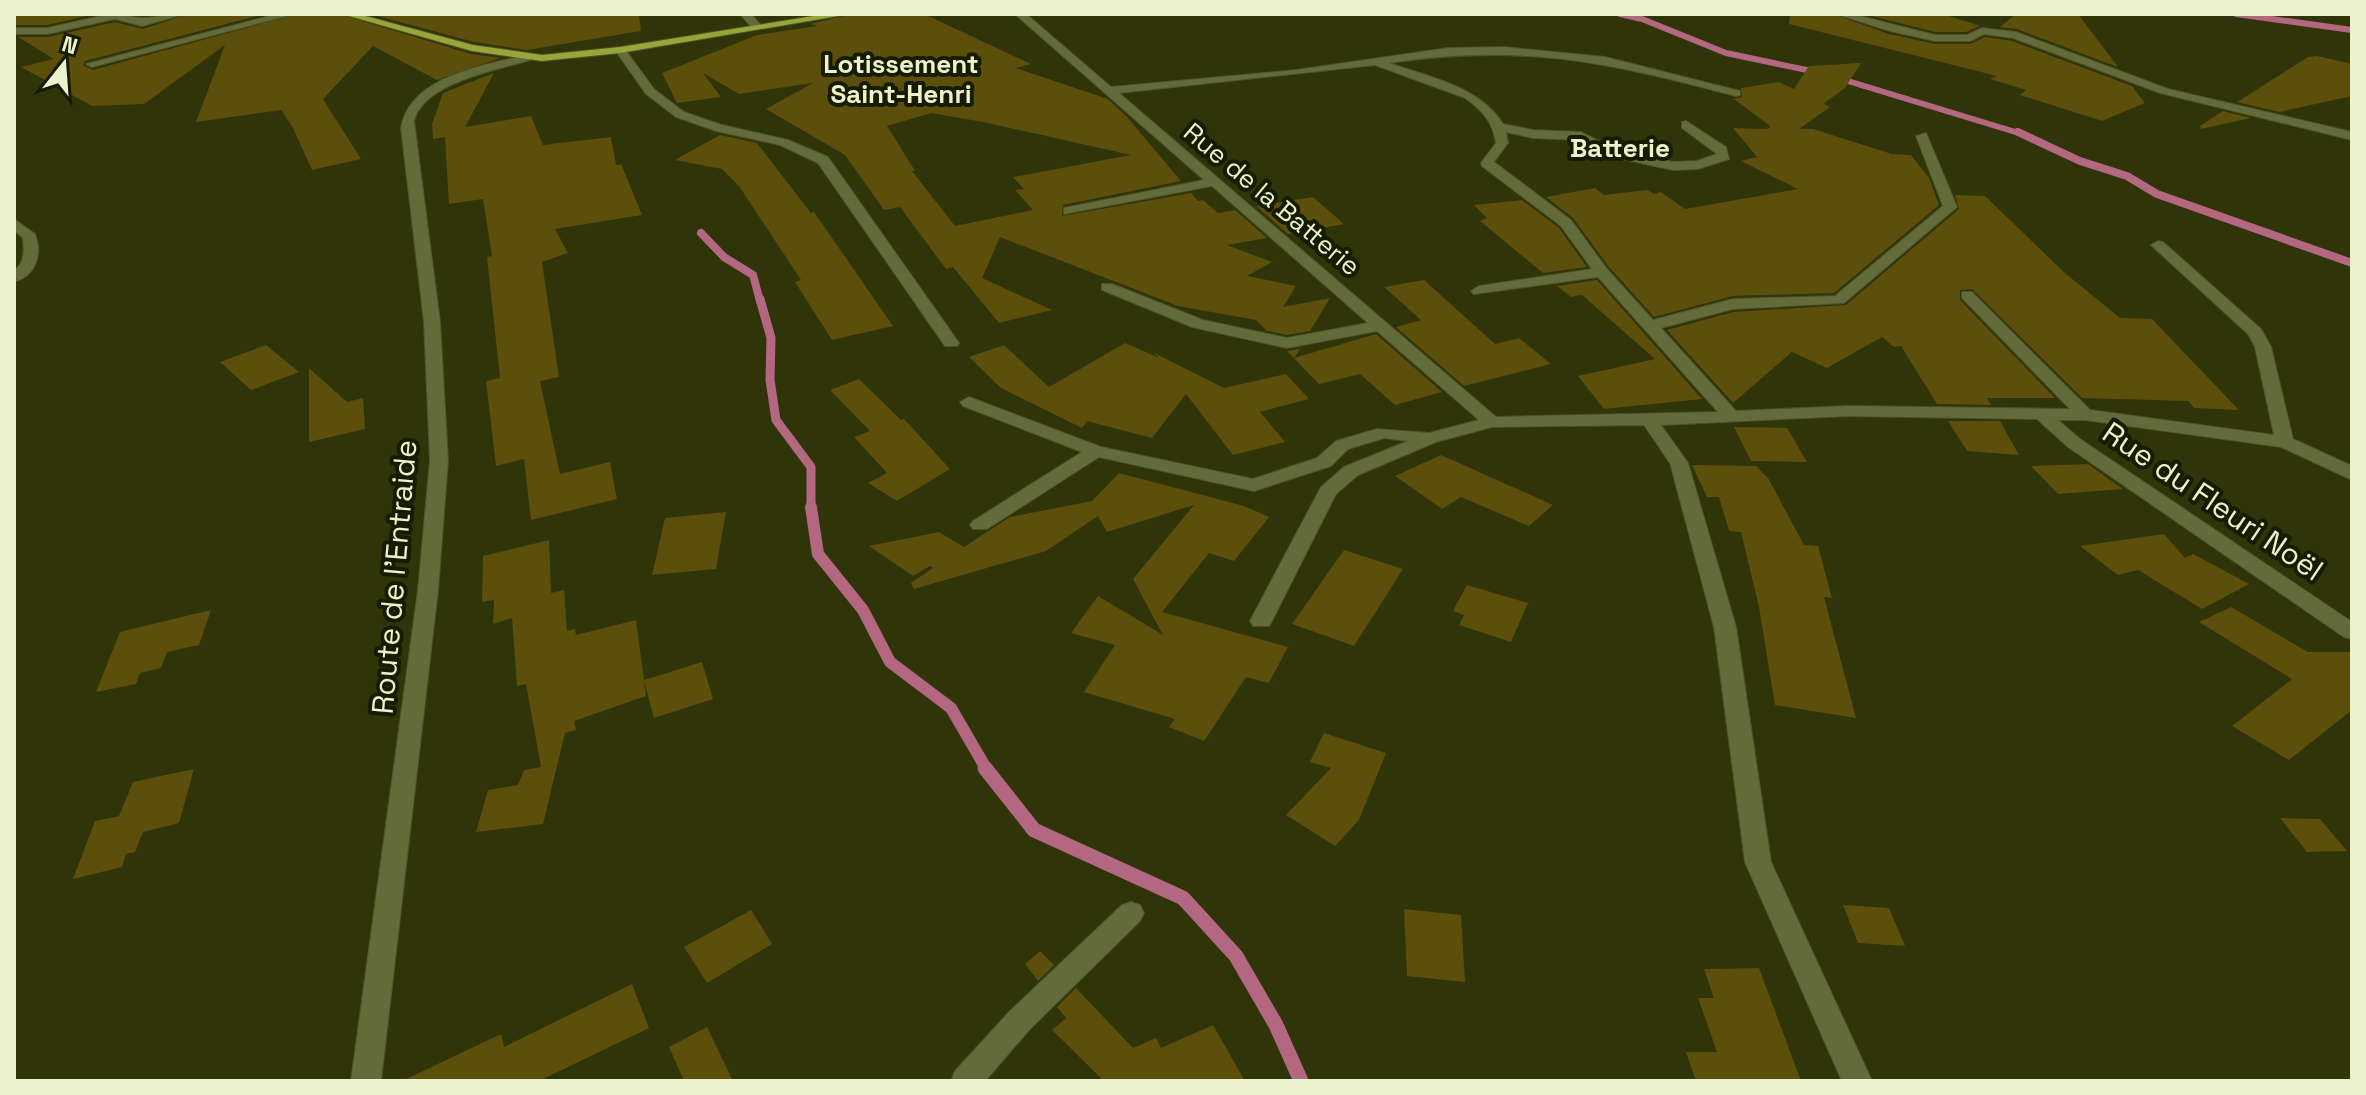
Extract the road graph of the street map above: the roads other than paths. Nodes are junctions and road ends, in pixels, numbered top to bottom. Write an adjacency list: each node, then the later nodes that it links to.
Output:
1 (180, 14): 7 (street)
2 (289, 14): 14 (street)
3 (745, 14): 9 (street)
4 (845, 14): 9 (main road)
5 (1020, 14): 15 (street, Rue de la Batterie)
6 (1841, 14): 20 (street)
7 (120, 15): 10 (street)
8 (356, 15): 12 (main road)
9 (758, 28): 11 (main road)
10 (14, 31)
11 (620, 50): 12 (main road); 32 (street)
12 (526, 58): 47 (street, Route de l'Entraide)
13 (1376, 62): 15 (street); 16 (street); 18 (street)
14 (92, 64)
15 (1107, 91): 21 (street, Rue de la Batterie)
16 (1736, 93)
17 (1686, 125): 18 (street)
18 (1499, 127): 25 (street)
19 (1922, 136): 31 (street)
20 (2352, 136)
21 (1214, 182): 22 (street); 30 (street, Rue de la Batterie)
22 (1069, 211)
23 (14, 223): 26 (street)
24 (2158, 245): 40 (street)
25 (1602, 272): 28 (street); 31 (street)
26 (14, 278)
27 (1107, 287): 30 (street)
28 (1479, 291)
29 (1967, 295): 34 (street)
30 (1382, 325): 38 (street, Rue de la Batterie)
31 (1652, 325): 35 (street)
32 (951, 343)
33 (969, 402): 41 (street)
34 (2085, 415): 36 (street); 40 (street)
35 (1731, 416): 36 (street); 37 (street)
36 (2043, 416): 45 (street, Rue du Fleuri Noël)
37 (1649, 420): 38 (street); 49 (street)
38 (1492, 422): 39 (street)
39 (1430, 438): 41 (street); 44 (street)
40 (2285, 442): 42 (street)
41 (1096, 451): 43 (street)
42 (2352, 474)
43 (980, 525)
44 (1261, 621)
45 (2352, 632)
46 (1131, 913): 48 (street)
47 (366, 1081)
48 (966, 1081)
49 (1857, 1081)

